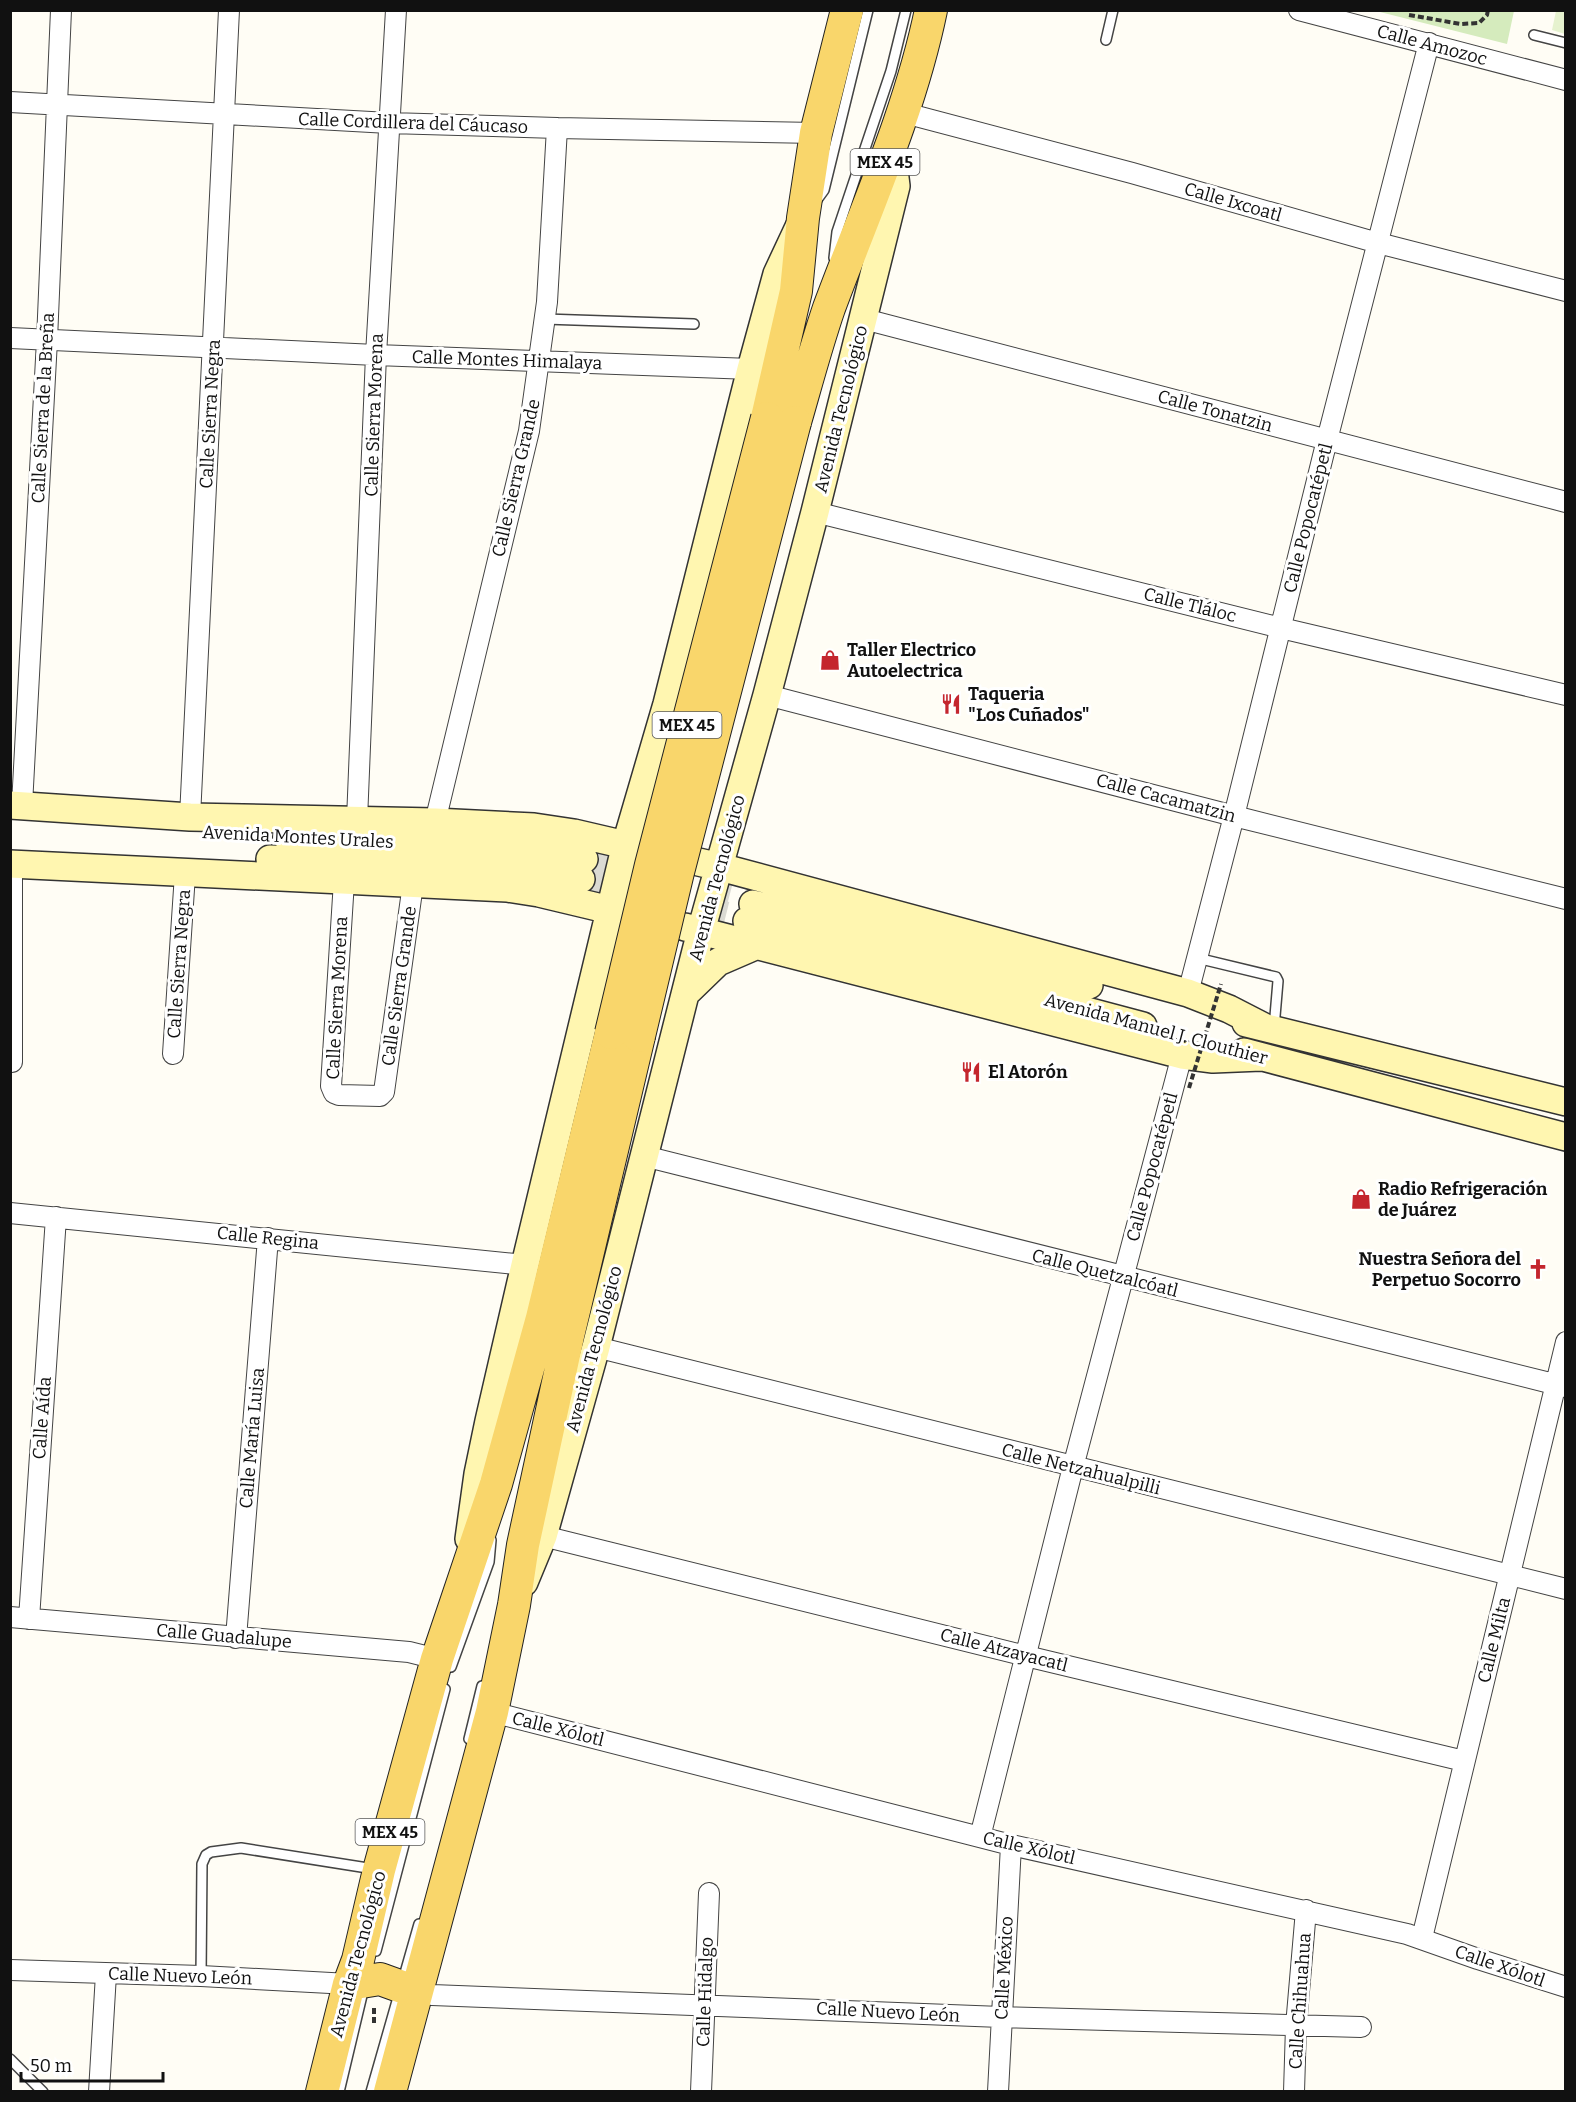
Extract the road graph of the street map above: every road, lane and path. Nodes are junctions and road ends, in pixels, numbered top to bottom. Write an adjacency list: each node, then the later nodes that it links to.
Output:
1 (61, 10): 20 (street, Calle Sierra de la Breña)
2 (230, 10): 22 (street, Calle Sierra Negra)
3 (396, 10): 23 (street, Calle Sierra Morena)
4 (847, 10): 25 (main road, Avenida Tecnológico / MEX 45)
5 (868, 10): 27 (lane)
6 (906, 10): 30 (lane)
7 (931, 10): 17 (main road, Avenida Tecnológico / MEX 45)
8 (944, 10): 17 (street)
9 (1113, 10): 14 (lane)
10 (1299, 10): 15 (street, Calle Amozoc)
11 (1488, 10): 12 (path)
12 (1409, 15)
13 (1534, 35): 16 (lane)
14 (1106, 40)
15 (1429, 43): 18 (street, Calle Amozoc); 28 (street, Calle Popocatépetl)
16 (1566, 43)
17 (922, 51): 21 (main road, Avenida Tecnológico / MEX 45)
18 (1566, 80)
19 (10, 102): 20 (street, Calle Cordillera del Cáucaso)
20 (57, 104): 22 (street, Calle Cordillera del Cáucaso); 35 (street, Calle Sierra de la Breña)
21 (902, 112): 26 (main road, Avenida Tecnológico / MEX 45); 28 (street, Calle Ixcoatl)
22 (224, 115): 23 (street, Calle Cordillera del Cáucaso); 36 (street, Calle Sierra Negra)
23 (389, 123): 24 (street, Calle Cordillera del Cáucaso); 37 (street, Calle Sierra Morena)
24 (557, 128): 25 (street, Calle Cordillera del Cáucaso); 31 (street, Calle Sierra Grande)
25 (816, 133): 27 (main road, Avenida Tecnológico / MEX 45)
26 (891, 146): 30 (main road, Avenida Tecnológico / MEX 45); 32 (street, Avenida Tecnológico)
27 (803, 218): 39 (street, Avenida Tecnológico); 40 (main road, Avenida Tecnológico / MEX 45)
28 (1378, 243): 29 (street, Calle Ixcoatl); 41 (street, Calle Popocatépetl)
29 (1566, 291)
30 (828, 311): 40 (main road, Avenida Tecnológico / MEX 45)
31 (545, 319): 33 (lane); 38 (street, Calle Sierra Grande)
32 (864, 319): 41 (street, Calle Tonatzin); 43 (street, Avenida Tecnológico)
33 (694, 324)
34 (10, 338): 35 (street, Calle Montes Himalaya)
35 (47, 340): 36 (street, Calle Montes Himalaya); 47 (street, Calle Sierra de la Breña)
36 (213, 347): 37 (street, Calle Montes Himalaya); 49 (street, Calle Sierra Negra)
37 (376, 355): 38 (street, Calle Montes Himalaya); 50 (street, Calle Sierra Morena)
38 (540, 361): 39 (street, Calle Montes Himalaya); 51 (street, Calle Sierra Grande)
39 (751, 369): 52 (street, Avenida Tecnológico)
40 (781, 420): 81 (main road, Avenida Tecnológico / MEX 45, bridge); 85 (main road, Avenida Tecnológico / MEX 45, bridge)
41 (1327, 440): 42 (street, Calle Tonatzin); 44 (street, Calle Popocatépetl)
42 (1566, 502)
43 (816, 512): 44 (street, Calle Tláloc); 45 (street, Avenida Tecnológico)
44 (1281, 628): 46 (street, Calle Tláloc); 48 (street, Calle Popocatépetl)
45 (767, 695): 48 (street, Calle Cacamatzin); 54 (street, Avenida Tecnológico)
46 (1566, 695)
47 (14, 809): 49 (street); 53 (street, Avenida Montes Urales)
48 (1234, 816): 58 (street, Calle Cacamatzin); 62 (street, Calle Popocatépetl)
49 (190, 817): 50 (street)
50 (357, 820): 51 (street)
51 (435, 822): 52 (street)
52 (626, 844): 54 (street); 59 (street, Avenida Tecnológico)
53 (11, 859): 55 (street); 70 (street)
54 (720, 867): 61 (street, Avenida Tecnológico); 65 (street)
55 (185, 874): 56 (street); 67 (street, Calle Sierra Negra)
56 (344, 881): 57 (street); 71 (street, Calle Sierra Morena)
57 (413, 884): 59 (street); 71 (street, Calle Sierra Grande)
58 (1566, 899)
59 (611, 910): 61 (street); 79 (street, Avenida Tecnológico)
60 (752, 923): 61 (street); 64 (street); 66 (street, Avenida Manuel J. Clouthier); 68 (street); 69 (street, Avenida Manuel J. Clouthier)
61 (701, 931): 64 (street, Avenida Tecnológico)
62 (1197, 958): 65 (street, Calle Popocatépetl); 66 (lane)
63 (1221, 984): 72 (path, bridge)
64 (687, 992): 75 (street, Avenida Tecnológico)
65 (1188, 993): 66 (street)
66 (1269, 1029): 73 (street, Avenida Manuel J. Clouthier)
67 (172, 1054)
68 (1182, 1055): 69 (street); 80 (street, Calle Popocatépetl)
69 (1261, 1057): 74 (street, Avenida Manuel J. Clouthier)
70 (12, 1062)
71 (385, 1088)
72 (1189, 1088)
73 (1566, 1102)
74 (1566, 1137)
75 (644, 1156): 80 (street, Calle Quetzalcóatl); 81 (street, Avenida Tecnológico)
76 (10, 1213): 77 (street, Calle Regina)
77 (56, 1216): 78 (street, Calle Regina); 91 (street, Calle Aída)
78 (268, 1238): 79 (street, Calle Regina); 92 (street, Calle María Luisa)
79 (525, 1265): 88 (street, Avenida Tecnológico)
80 (1122, 1277): 83 (street, Calle Quetzalcóatl); 84 (street, Calle Popocatépetl)
81 (582, 1342): 84 (street, Calle Netzahualpilli); 86 (main road, Avenida Tecnológico / MEX 45)
82 (1566, 1342): 83 (street, Calle Milta)
83 (1560, 1386): 89 (street, Calle Milta)
84 (1073, 1467): 89 (street, Calle Netzahualpilli); 93 (street, Calle Popocatépetl)
85 (496, 1484): 88 (main road, Avenida Tecnológico / MEX 45); 109 (lane)
86 (533, 1540): 87 (lane); 93 (street, Calle Atzayacatl); 96 (main road, Avenida Tecnológico / MEX 45)
87 (509, 1574)
88 (465, 1575): 94 (main road, Avenida Tecnológico / MEX 45)
89 (1510, 1576): 90 (street, Calle Netzahualpilli); 98 (street, Calle Milta)
90 (1566, 1589)
91 (20, 1618): 92 (street, Calle Guadalupe)
92 (236, 1638): 94 (street, Calle Guadalupe)
93 (1026, 1656): 98 (street, Calle Atzayacatl); 99 (street, Calle Popocatépetl)
94 (437, 1659): 101 (main road, Avenida Tecnológico / MEX 45)
95 (483, 1680): 97 (lane)
96 (492, 1712): 99 (street, Calle Xólotl); 111 (main road, Avenida Tecnológico / MEX 45)
97 (468, 1744)
98 (1464, 1761): 105 (street, Calle Milta)
99 (980, 1837): 100 (street, Calle Xólotl)
100 (1011, 1845): 103 (street, Calle Xólotl); 113 (street, Calle México)
101 (379, 1870): 108 (lane); 109 (main road, Avenida Tecnológico / MEX 45)
102 (709, 1893): 112 (street, Calle Hidalgo)
103 (1306, 1910): 105 (street, Calle Xólotl); 114 (street, Calle Chihuahua)
104 (421, 1917): 111 (lane)
105 (1422, 1938): 110 (street, Calle Xólotl)
106 (10, 1970): 107 (street, Calle Nuevo León)
107 (106, 1974): 108 (street, Calle Nuevo León); 119 (street)
108 (201, 1976): 109 (street, Calle Nuevo León)
109 (366, 1979): 111 (main road); 116 (path); 120 (main road, Avenida Tecnológico / MEX 45); 121 (lane)
110 (1566, 1987)
111 (408, 1989): 112 (street, Calle Nuevo León); 122 (lane); 123 (main road, Avenida Tecnológico / MEX 45)
112 (705, 2004): 113 (street, Calle Nuevo León); 124 (street, Calle Hidalgo)
113 (1001, 2017): 114 (street, Calle Nuevo León); 125 (street, Calle México)
114 (1296, 2025): 115 (street, Calle Nuevo León); 126 (street, Calle Chihuahua)
115 (1360, 2027)
116 (372, 2034)
117 (10, 2059): 118 (lane)
118 (43, 2091)
119 (99, 2091)
120 (322, 2091)
121 (339, 2091)
122 (371, 2091)
123 (390, 2091)
124 (700, 2091)
125 (998, 2091)
126 (1294, 2091)

